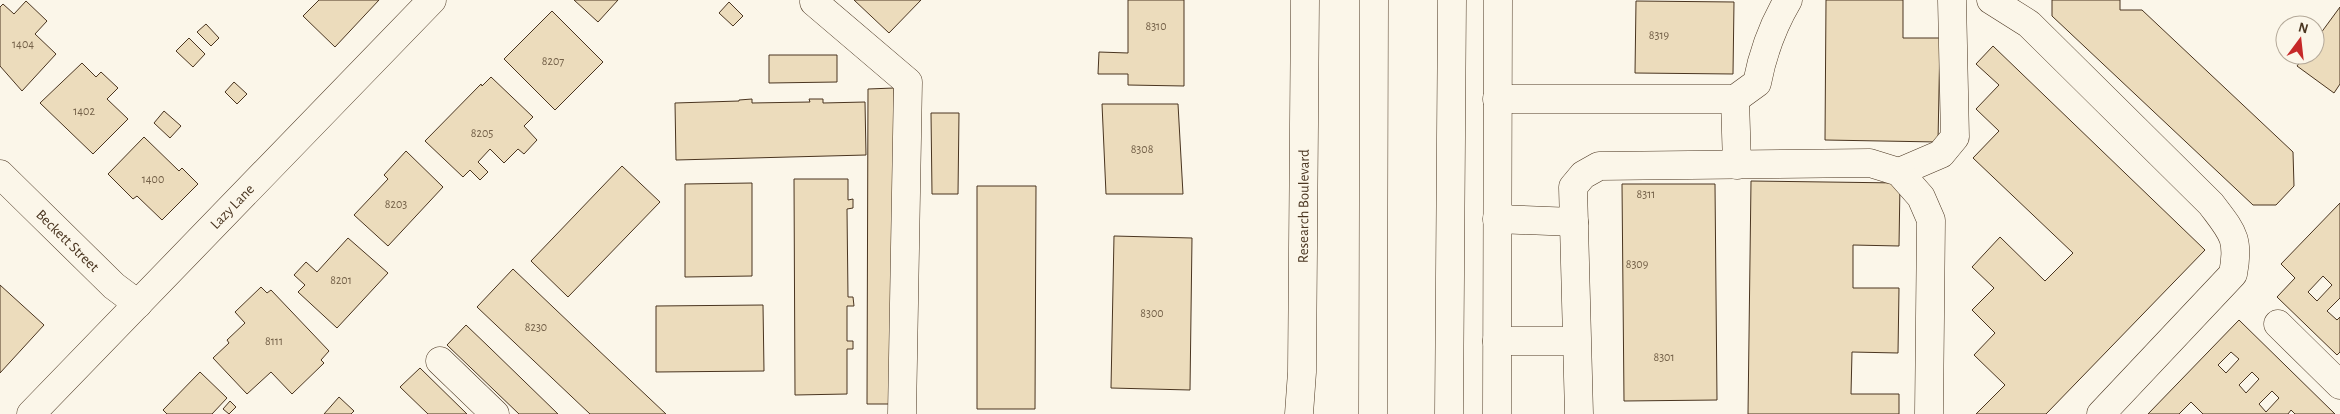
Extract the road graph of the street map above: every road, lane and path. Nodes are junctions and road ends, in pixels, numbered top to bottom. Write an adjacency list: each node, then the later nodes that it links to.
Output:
1 (432, 0): 17 (main road, Lazy Lane)
2 (1304, 0): 26 (main road, Research Boulevard)
3 (1374, 0): 27 (main road)
4 (1452, 0): 28 (main road)
5 (1498, 0): 11 (main road)
6 (1788, 0): 10 (main road)
7 (1952, 0): 13 (main road)
8 (1991, 0): 32 (main road)
9 (814, 2): 25 (main road)
10 (1735, 98): 11 (main road); 12 (main road)
11 (1497, 99): 15 (main road)
12 (1737, 165): 13 (main road); 16 (main road)
13 (1899, 172): 31 (main road)
14 (0, 174): 17 (main road, Beckett Street)
15 (1497, 219): 16 (main road); 19 (main road)
16 (1574, 222): 20 (main road)
17 (138, 304): 23 (main road, Lazy Lane)
18 (2278, 324): 22 (main road)
19 (1497, 341): 20 (main road); 29 (main road)
20 (1576, 341): 30 (main road)
21 (440, 360): 24 (main road)
22 (2340, 385)
23 (32, 414)
24 (495, 414)
25 (902, 414)
26 (1299, 414)
27 (1373, 414)
28 (1449, 414)
29 (1497, 414)
30 (1579, 414)
31 (1929, 414)
32 (2101, 414)

